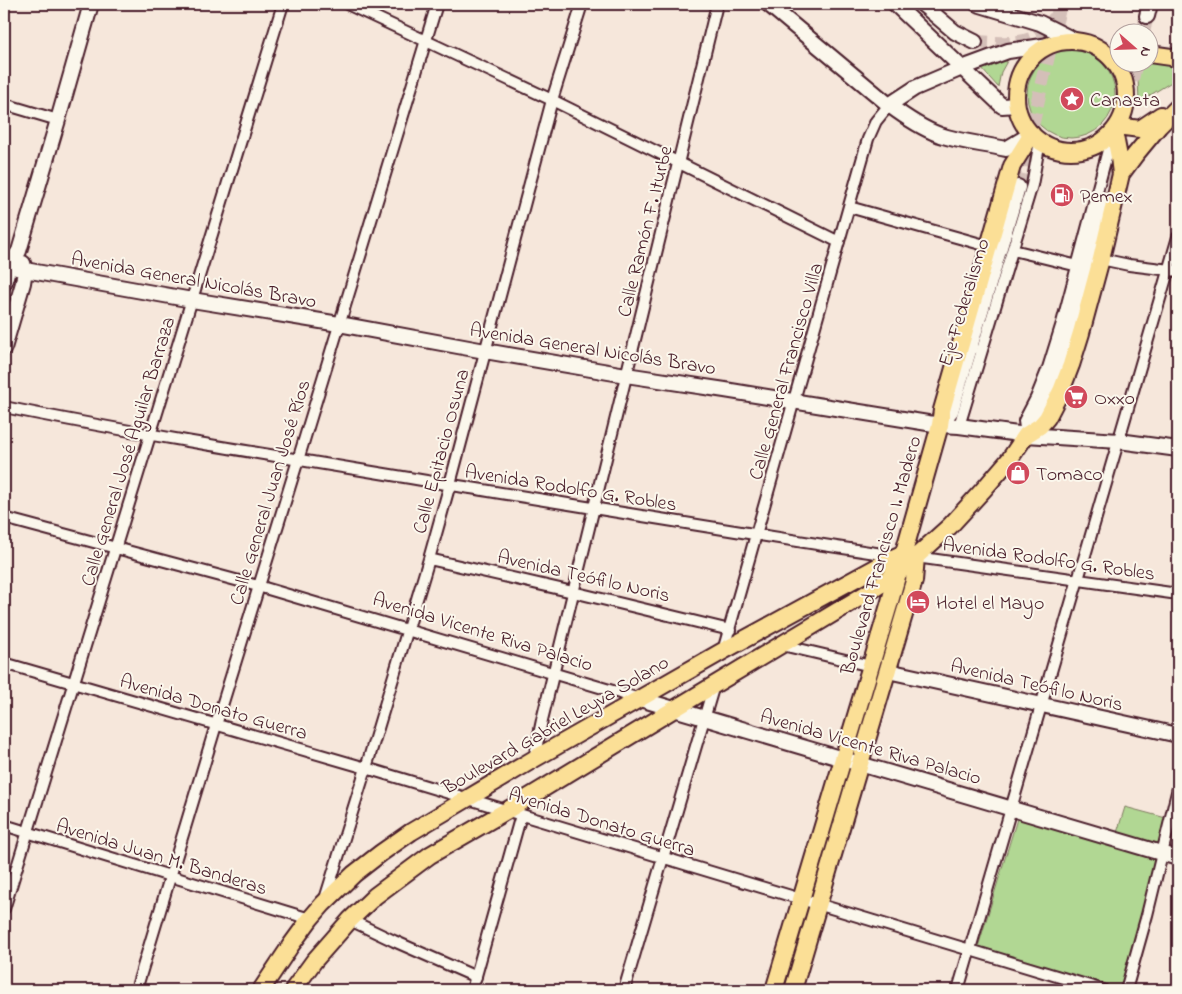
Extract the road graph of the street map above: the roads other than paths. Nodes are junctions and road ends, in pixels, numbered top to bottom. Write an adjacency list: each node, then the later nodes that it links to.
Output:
1 (91, 4): 25 (main road)
2 (283, 4): 44 (street, Calle General José Aguilar Barraza)
3 (347, 4): 12 (street)
4 (437, 4): 12 (street, Calle General Juan José Ríos)
5 (582, 4): 20 (street, Calle Epitacio Osuna)
6 (717, 4): 28 (street, Calle Ramón F. Iturbe)
7 (768, 4): 22 (main road)
8 (895, 4): 19 (main road)
9 (922, 4): 13 (main road)
10 (977, 4): 11 (main road)
11 (1074, 40): 14 (main road); 15 (main road)
12 (426, 41): 20 (street); 45 (street, Calle General Juan José Ríos)
13 (976, 42)
14 (1049, 45): 19 (main road); 24 (main road)
15 (1095, 45): 16 (main road); 26 (main road)
16 (1110, 49)
17 (1160, 55): 18 (main road)
18 (1178, 58)
19 (962, 68): 22 (main road); 24 (main road)
20 (552, 100): 28 (street); 47 (street, Calle Epitacio Osuna)
21 (4, 104): 25 (street)
22 (889, 105): 27 (main road); 32 (street, Calle General Francisco Villa)
23 (1178, 105): 26 (main road); 29 (main road)
24 (1017, 106): 27 (main road)
25 (58, 120): 37 (main road)
26 (1116, 128): 27 (main road); 29 (main road, Boulevard Gabriel Leyva Solano); 40 (street, Boulevard Gabriel Leyva Solano)
27 (1034, 137): 35 (main road, Boulevard Francisco I. Madero); 36 (street)
28 (679, 162): 34 (street); 48 (street, Calle Ramón F. Iturbe)
29 (1121, 174): 38 (main road, Boulevard Gabriel Leyva Solano)
30 (1018, 187): 51 (main road, Eje Federalismo)
31 (1103, 204): 54 (main road)
32 (849, 208): 34 (street, Calle General Francisco Villa); 35 (street)
33 (1178, 238): 42 (street)
34 (839, 242): 49 (street, Calle General Francisco Villa)
35 (988, 246): 51 (main road, Boulevard Francisco I. Madero)
36 (1013, 250): 40 (street); 52 (street)
37 (19, 251): 39 (main road); 41 (main road)
38 (1101, 259): 42 (street); 54 (main road, Boulevard Gabriel Leyva Solano)
39 (6, 266): 41 (main road, Avenida General Nicolás Bravo); 43 (main road)
40 (1078, 266): 54 (street, Boulevard Gabriel Leyva Solano)
41 (25, 270): 44 (main road, Avenida General Nicolás Bravo); 46 (main road)
42 (1173, 271): 55 (street)
43 (4, 283)
44 (192, 300): 45 (main road, Avenida General Nicolás Bravo); 53 (street, Calle General José Aguilar Barraza)
45 (339, 324): 47 (main road, Avenida General Nicolás Bravo); 57 (street, Calle General Juan José Ríos)
46 (4, 348)
47 (485, 351): 48 (main road, Avenida General Nicolás Bravo); 58 (street, Calle Epitacio Osuna)
48 (626, 375): 49 (main road, Avenida General Nicolás Bravo); 59 (street, Calle Ramón F. Iturbe)
49 (794, 401): 51 (main road, Avenida General Nicolás Bravo); 61 (street, Calle General Francisco Villa)
50 (4, 407): 53 (street, Avenida Rodolfo G. Robles)
51 (940, 425): 52 (main road, Avenida General Nicolás Bravo); 63 (main road, Boulevard Francisco I. Madero)
52 (959, 426): 54 (main road, Avenida General Nicolás Bravo)
53 (150, 435): 57 (street, Avenida Rodolfo G. Robles); 62 (street, Calle General José Aguilar Barraza)
54 (1026, 435): 55 (main road, Avenida General Nicolás Bravo); 63 (main road, Boulevard Gabriel Leyva Solano)
55 (1119, 441): 56 (main road, Avenida General Nicolás Bravo); 66 (street)
56 (1178, 449)
57 (298, 460): 58 (street, Avenida Rodolfo G. Robles); 67 (street, Calle General Juan José Ríos)
58 (450, 484): 59 (street, Avenida Rodolfo G. Robles); 64 (street, Calle Epitacio Osuna)
59 (594, 508): 61 (street, Avenida Rodolfo G. Robles); 68 (street, Calle Ramón F. Iturbe)
60 (4, 518): 62 (street, Avenida Vicente Riva Palacio)
61 (757, 535): 63 (street, Avenida Rodolfo G. Robles); 71 (street, Calle General Francisco Villa)
62 (115, 548): 67 (street, Avenida Vicente Riva Palacio); 78 (street, Calle General José Aguilar Barraza)
63 (905, 556): 65 (main road, Boulevard Gabriel Leyva Solano); 66 (street, Avenida Rodolfo G. Robles); 73 (main road, Boulevard Gabriel Leyva Solano); 76 (main road, Boulevard Francisco I. Madero)
64 (429, 559): 68 (street, Avenida Teófilo Noris); 70 (street, Calle Epitacio Osuna)
65 (898, 574): 72 (main road, Boulevard Gabriel Leyva Solano); 75 (main road, Boulevard Francisco I. Madero)
66 (1079, 580): 69 (street, Avenida Rodolfo G. Robles); 81 (street)
67 (258, 586): 70 (street, Avenida Vicente Riva Palacio); 84 (street, Calle General Juan José Ríos)
68 (573, 592): 71 (street, Avenida Teófilo Noris); 77 (street, Calle Ramón F. Iturbe)
69 (1178, 594)
70 (408, 630): 77 (street, Avenida Vicente Riva Palacio); 89 (street, Calle Epitacio Osuna)
71 (730, 630): 73 (street, Calle General Francisco Villa)
72 (782, 645): 75 (street); 79 (main road, Boulevard Gabriel Leyva Solano)
73 (723, 651): 80 (main road, Boulevard Gabriel Leyva Solano)
74 (4, 663): 78 (street, Avenida Donato Guerra)
75 (871, 666): 87 (main road, Boulevard Francisco I. Madero)
76 (888, 671): 81 (main road, Avenida Teófilo Noris); 88 (main road, Boulevard Francisco I. Madero)
77 (553, 673): 80 (street, Avenida Vicente Riva Palacio); 86 (street, Calle Ramón F. Iturbe)
78 (73, 683): 84 (street, Avenida Donato Guerra); 95 (street, Calle General José Aguilar Barraza)
79 (714, 684): 82 (main road, Boulevard Gabriel Leyva Solano); 83 (street)
80 (640, 699): 82 (main road, Avenida Vicente Riva Palacio); 86 (main road, Boulevard Gabriel Leyva Solano)
81 (1041, 705): 85 (main road, Avenida Teófilo Noris); 92 (street)
82 (675, 709): 83 (main road, Avenida Vicente Riva Palacio); 93 (main road, Boulevard Gabriel Leyva Solano)
83 (704, 718): 87 (main road, Avenida Vicente Riva Palacio); 97 (street)
84 (216, 725): 89 (street, Avenida Donato Guerra); 99 (street, Calle General Juan José Ríos)
85 (1178, 735)
86 (534, 759): 91 (main road, Boulevard Gabriel Leyva Solano)
87 (843, 759): 88 (main road, Avenida Vicente Riva Palacio); 100 (main road, Boulevard Francisco I. Madero)
88 (860, 764): 92 (main road, Avenida Vicente Riva Palacio); 102 (main road, Boulevard Francisco I. Madero)
89 (366, 768): 91 (street, Avenida Donato Guerra); 101 (street, Calle Epitacio Osuna)
90 (1178, 788): 96 (street)
91 (467, 798): 93 (street, Avenida Donato Guerra); 101 (main road, Boulevard Gabriel Leyva Solano)
92 (1012, 809): 96 (main road, Avenida Vicente Riva Palacio); 106 (street)
93 (513, 813): 97 (street, Avenida Donato Guerra); 105 (main road, Boulevard Gabriel Leyva Solano); 107 (street)
94 (4, 825): 95 (street, Avenida Juan M. Banderas)
95 (27, 832): 99 (street, Avenida Juan M. Banderas); 103 (street, Calle General José Aguilar Barraza)
96 (1162, 853): 98 (main road, Avenida Vicente Riva Palacio); 117 (street)
97 (663, 858): 100 (street, Avenida Donato Guerra); 112 (street)
98 (1178, 858)
99 (170, 877): 104 (street, Avenida Juan M. Banderas); 108 (street, Calle General Juan José Ríos)
100 (801, 900): 102 (street, Avenida Donato Guerra); 113 (main road, Boulevard Francisco I. Madero)
101 (323, 904): 104 (main road, Boulevard Gabriel Leyva Solano)
102 (818, 904): 106 (street, Avenida Donato Guerra); 114 (main road, Boulevard Francisco I. Madero)
103 (4, 909)
104 (310, 919): 109 (main road, Boulevard Gabriel Leyva Solano)
105 (350, 920): 107 (street); 110 (main road, Boulevard Gabriel Leyva Solano)
106 (971, 950): 115 (street); 116 (street, Avenida Donato Guerra)
107 (476, 977): 111 (street)
108 (136, 990)
109 (261, 990)
110 (293, 990)
111 (472, 990)
112 (624, 990)
113 (774, 990)
114 (793, 990)
115 (958, 990)
116 (1103, 990)
117 (1126, 990)

